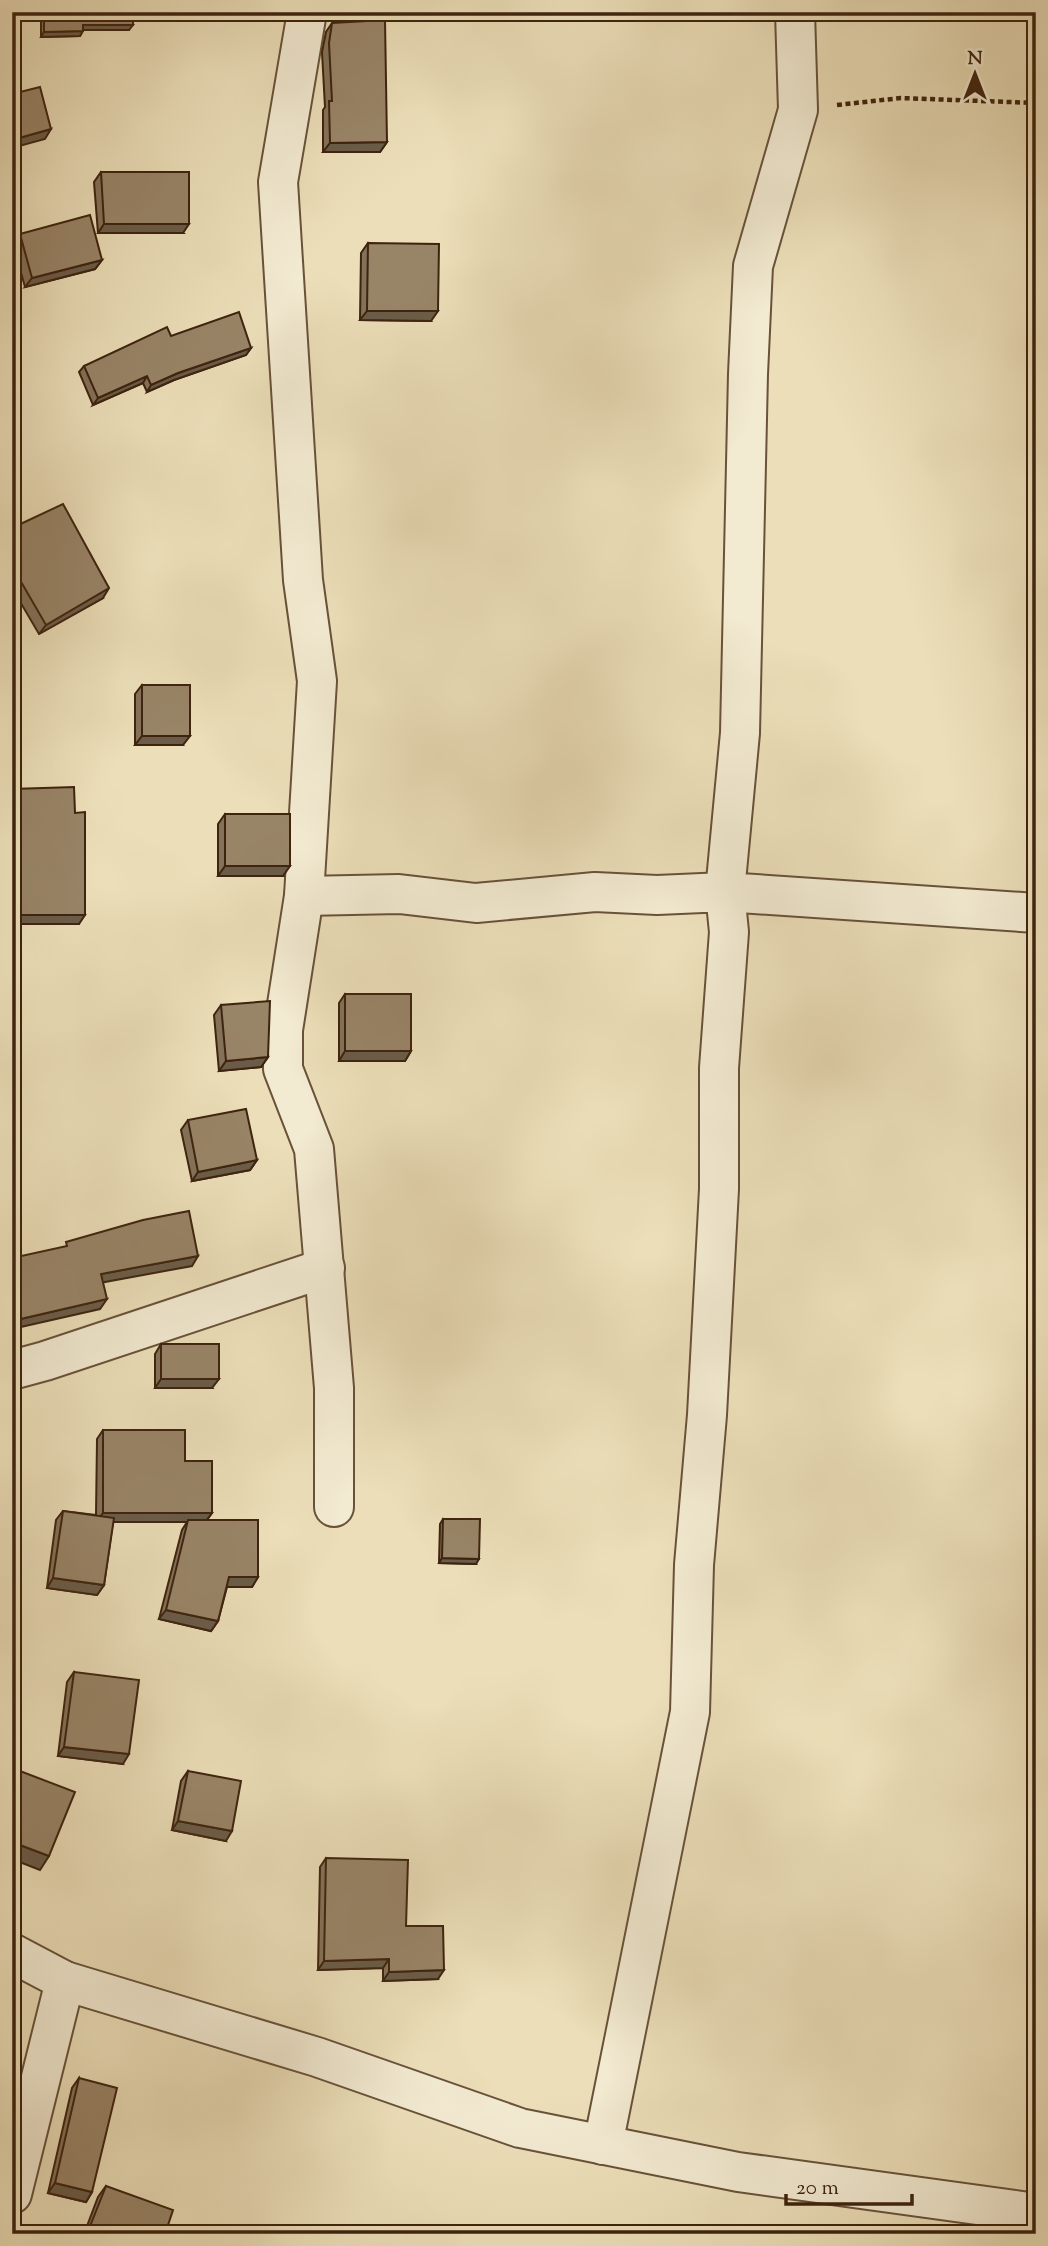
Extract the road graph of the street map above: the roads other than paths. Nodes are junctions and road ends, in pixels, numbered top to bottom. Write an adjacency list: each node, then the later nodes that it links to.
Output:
1 (307, 12): 4 (street)
2 (795, 12): 3 (street)
3 (724, 892): 4 (street); 5 (street); 12 (street)
4 (304, 896): 6 (street)
5 (1036, 913)
6 (325, 1268): 7 (street); 8 (street)
7 (12, 1370)
8 (334, 1507)
9 (12, 1953): 10 (street)
10 (65, 1981): 11 (street); 12 (street)
11 (20, 2126): 13 (street)
12 (603, 2145): 14 (street)
13 (12, 2194)
14 (1036, 2215)

